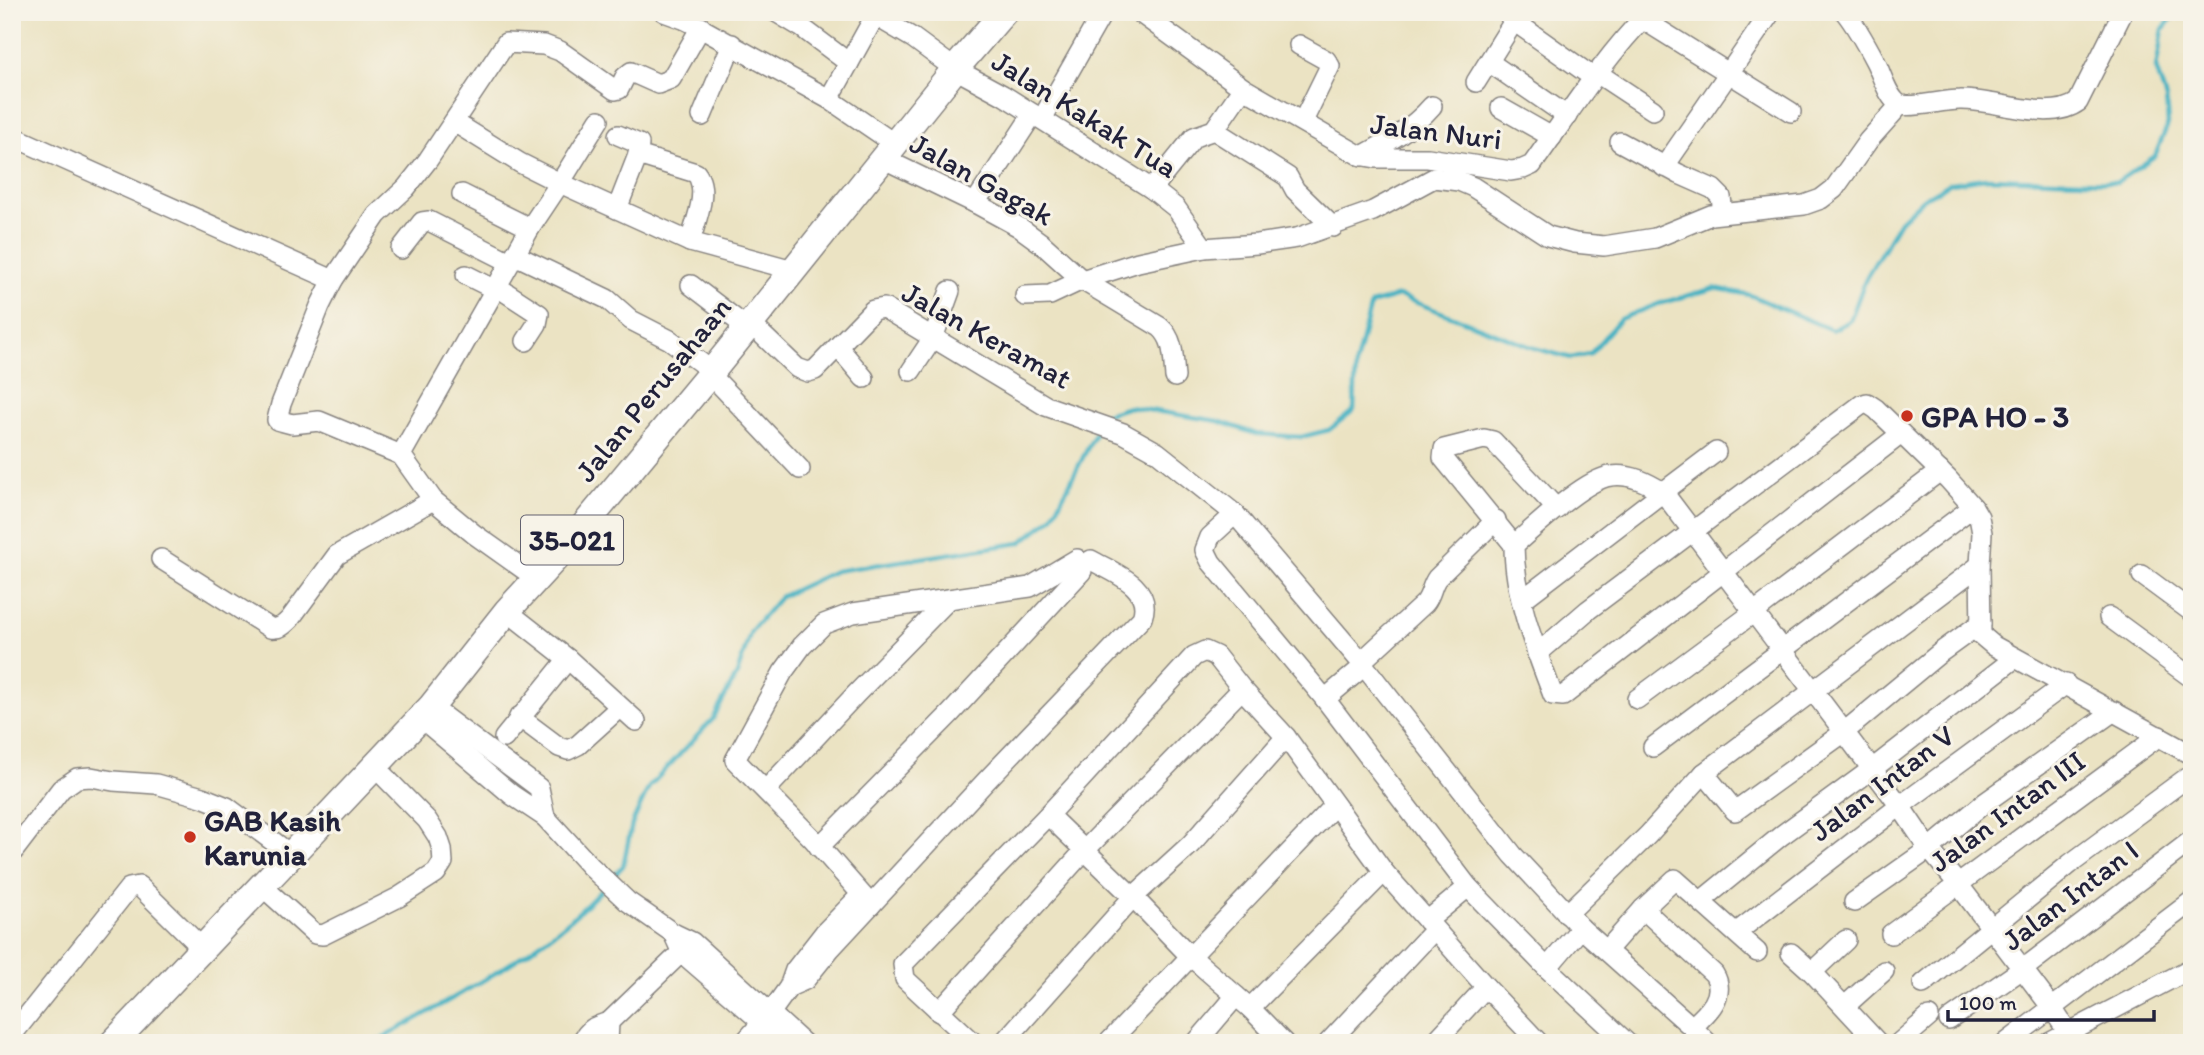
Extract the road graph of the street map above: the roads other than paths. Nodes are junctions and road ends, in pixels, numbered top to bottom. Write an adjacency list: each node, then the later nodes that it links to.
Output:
1 (664, 12): 12 (street, Jalan Gagak)
2 (776, 12): 13 (street)
3 (1004, 12): 18 (main road, Jalan Perusahaan / 35-021)
4 (1103, 12): 31 (street)
5 (1139, 12): 22 (street, Jalan Nuri)
6 (1771, 12): 19 (street)
7 (1845, 12): 24 (street)
8 (2123, 12): 24 (street)
9 (872, 14): 17 (street); 18 (street, Jalan Kakak Tua)
10 (1645, 16): 19 (street); 20 (street, Jalan Nuri)
11 (1511, 17): 16 (street); 20 (street)
12 (691, 18): 14 (street, Jalan Gagak); 34 (street)
13 (805, 20): 17 (street)
14 (732, 44): 23 (street, Jalan Gagak); 29 (street)
15 (1299, 45): 33 (street)
16 (1489, 62): 21 (street); 30 (street)
17 (849, 63): 23 (street)
18 (955, 69): 31 (street, Jalan Kakak Tua); 40 (main road, Jalan Perusahaan / 35-021)
19 (1728, 73): 28 (street); 43 (street)
20 (1595, 75): 27 (street); 30 (street, Jalan Nuri)
21 (1476, 82)
22 (1243, 88): 33 (street, Jalan Nuri); 35 (street)
23 (829, 99): 40 (street, Jalan Gagak)
24 (1900, 105): 50 (street)
25 (1432, 106): 42 (street)
26 (1501, 108): 38 (street)
27 (1653, 110)
28 (1791, 112)
29 (702, 116)
30 (1567, 116): 38 (street, Jalan Nuri)
31 (1037, 117): 46 (street, Jalan Kakak Tua); 48 (street)
32 (599, 120): 45 (street)
33 (1303, 121): 42 (street, Jalan Nuri)
34 (454, 122): 45 (street); 59 (street)
35 (1214, 130): 46 (street); 51 (street)
36 (618, 135): 41 (street)
37 (12, 136): 59 (street)
38 (1552, 137): 44 (street, Jalan Nuri)
39 (1620, 142): 43 (street)
40 (889, 152): 48 (street, Jalan Gagak); 57 (main road, Jalan Perusahaan / 35-021)
41 (638, 155): 49 (street); 53 (street)
42 (1362, 156): 44 (street, Jalan Nuri)
43 (1664, 167): 50 (street)
44 (1459, 173): 50 (street); 51 (street)
45 (560, 183): 49 (street); 52 (street)
46 (1152, 188): 54 (street, Jalan Kakak Tua)
47 (462, 194): 52 (street)
48 (975, 203): 60 (street, Jalan Gagak)
49 (617, 209): 53 (street)
50 (1723, 209)
51 (1332, 227): 54 (street)
52 (530, 228): 56 (street)
53 (690, 242): 57 (street)
54 (1204, 248): 60 (street)
55 (401, 249): 56 (street)
56 (512, 259): 62 (street); 70 (street)
57 (793, 270): 65 (main road, Jalan Perusahaan / 35-021)
58 (466, 275): 62 (street)
59 (334, 279): 75 (street)
60 (1082, 280): 64 (street); 71 (street, Jalan Gagak)
61 (691, 285): 65 (street)
62 (495, 287): 67 (street); 75 (street)
63 (950, 291): 66 (street)
64 (1025, 296)
65 (748, 325): 68 (street, Jalan Keramat); 70 (main road, Jalan Perusahaan / 35-021)
66 (933, 338): 68 (street, Jalan Keramat); 69 (street); 82 (street, Jalan Keramat)
67 (526, 341)
68 (838, 347): 72 (street)
69 (911, 371)
70 (711, 372): 76 (street); 91 (main road, Jalan Perusahaan / 35-021)
71 (1175, 377)
72 (864, 378)
73 (1901, 434): 77 (street); 84 (street); 89 (street)
74 (1716, 452): 78 (street)
75 (401, 454): 79 (street)
76 (800, 469)
77 (1940, 471): 80 (street); 96 (street)
78 (1663, 492): 81 (street); 84 (street); 93 (street)
79 (433, 500): 86 (street); 91 (street)
80 (1973, 507): 88 (street); 99 (street)
81 (1557, 509): 83 (street); 85 (street)
82 (1235, 514): 103 (street, Jalan Keramat); 108 (street)
83 (1496, 520): 85 (street); 103 (street)
84 (1694, 531): 89 (street); 100 (street)
85 (1514, 545): 93 (street)
86 (161, 559)
87 (1083, 563): 92 (street); 130 (street); 140 (street)
88 (1980, 565): 98 (street); 107 (street)
89 (1723, 574): 96 (street); 100 (street)
90 (2142, 575): 95 (street)
91 (536, 579): 94 (main road, Jalan Perusahaan / 35-021)
92 (949, 599): 125 (street); 125 (street)
93 (1522, 600): 100 (street)
94 (507, 611): 102 (street); 112 (main road, Jalan Perusahaan / 35-021)
95 (2192, 612)
96 (1754, 613): 99 (street); 109 (street)
97 (2109, 617): 104 (street)
98 (1981, 623): 101 (street); 115 (street)
99 (1781, 650): 107 (street); 119 (street)
100 (1537, 654)
101 (2015, 657): 105 (street); 122 (street)
102 (568, 659): 110 (street); 113 (street)
103 (1362, 664): 108 (street); 145 (street, Jalan Keramat)
104 (2191, 676)
105 (2066, 684): 111 (street); 127 (street, Jalan Intan V)
106 (1242, 689): 117 (street); 128 (street); 132 (street)
107 (1813, 690): 115 (street); 123 (street)
108 (1325, 699): 138 (street)
109 (1637, 699)
110 (619, 708): 113 (street); 114 (street)
111 (2114, 711): 116 (street); 131 (street)
112 (426, 713): 121 (main road, Jalan Perusahaan / 35-021); 151 (street)
113 (519, 717): 118 (street)
114 (636, 721)
115 (1843, 733): 122 (street); 123 (street)
116 (2159, 736): 120 (street); 136 (street, Jalan Intan III)
117 (1286, 737): 126 (street); 139 (street)
118 (504, 738)
119 (1653, 747)
120 (2192, 755)
121 (374, 766): 134 (main road, Jalan Perusahaan / 35-021); 137 (street)
122 (1871, 770): 127 (street); 141 (street)
123 (1704, 773): 145 (street)
124 (2192, 774): 147 (street)
125 (766, 790): 130 (street)
126 (1335, 805): 135 (street); 156 (street)
127 (1900, 806): 131 (street); 148 (street, Jalan Intan V)
128 (1048, 815): 132 (street); 167 (street)
129 (2192, 839): 159 (street, Jalan Intan I)
130 (819, 847): 140 (street)
131 (1929, 849): 136 (street); 143 (street)
132 (1084, 850): 139 (street); 167 (street)
133 (12, 853): 134 (street)
134 (290, 854): 137 (main road, Jalan Perusahaan / 35-021)
135 (1384, 872): 146 (street); 164 (street)
136 (1958, 884): 147 (street); 149 (street, Jalan Intan III)
137 (262, 886): 152 (main road, Jalan Perusahaan / 35-021)
138 (1468, 887): 146 (street); 157 (street)
139 (1133, 897): 156 (street); 181 (street)
140 (866, 900): 172 (street)
141 (1702, 901): 144 (street); 148 (street)
142 (2192, 901): 166 (street)
143 (1854, 902)
144 (1643, 909): 153 (street); 171 (street)
145 (1574, 921): 153 (street, Jalan Keramat); 157 (street)
146 (1431, 926): 163 (street); 185 (street)
147 (1990, 928): 159 (street); 162 (street)
148 (1737, 932): 154 (street)
149 (1891, 934)
150 (1846, 940): 161 (street)
151 (687, 947): 170 (street); 172 (street)
152 (202, 948): 173 (street); 175 (main road, Jalan Perusahaan / 35-021)
153 (1606, 950): 171 (street, Jalan Keramat)
154 (1757, 952)
155 (1791, 953): 161 (street)
156 (1189, 955): 164 (street); 182 (street)
157 (1547, 968): 188 (street)
158 (2192, 968): 174 (street)
159 (2022, 970): 166 (street); 169 (street, Jalan Intan I)
160 (1884, 971): 165 (street)
161 (1812, 972): 165 (street)
162 (1923, 984)
163 (1486, 987): 186 (street); 187 (street)
164 (1243, 1002): 183 (street); 184 (street)
165 (1845, 1006): 190 (street)
166 (2052, 1008): 174 (street); 192 (street)
167 (939, 1012): 180 (street)
168 (1929, 1017): 191 (street)
169 (1949, 1020)
170 (609, 1022): 176 (street); 177 (street)
171 (1692, 1027): 189 (street, Jalan Keramat)
172 (758, 1028): 178 (street); 179 (street)
173 (12, 1035)
174 (2071, 1038): 193 (street)
175 (113, 1043)
176 (582, 1043)
177 (608, 1043)
178 (781, 1043)
179 (803, 1043)
180 (974, 1043)
181 (1003, 1043)
182 (1108, 1043)
183 (1196, 1043)
184 (1284, 1043)
185 (1328, 1043)
186 (1434, 1043)
187 (1539, 1043)
188 (1627, 1043)
189 (1708, 1043)
190 (1878, 1043)
191 (1899, 1043)
192 (2006, 1043)
193 (2049, 1043)

